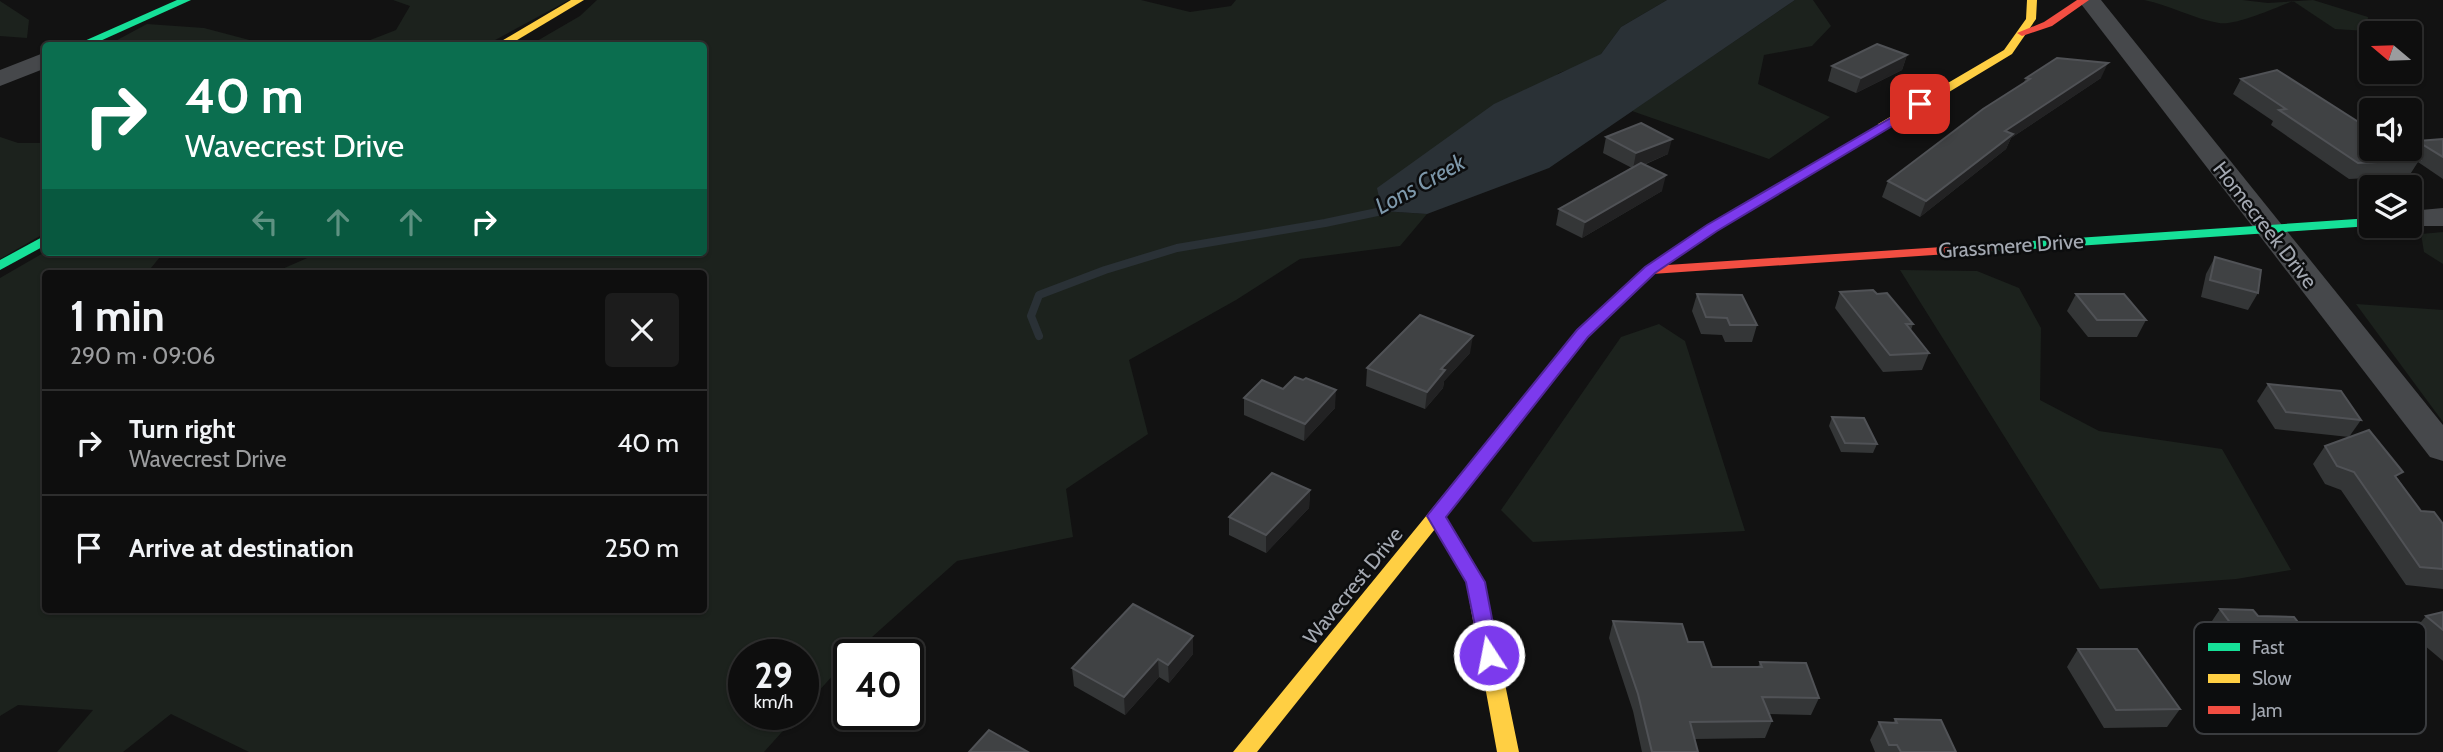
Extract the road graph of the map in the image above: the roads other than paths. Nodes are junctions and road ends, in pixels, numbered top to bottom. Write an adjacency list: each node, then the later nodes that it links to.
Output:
1 (186, 0): 6 (street)
2 (579, 0): 7 (street)
3 (2032, 0): 5 (street, Wavecrest Drive)
4 (2086, 0): 5 (street); 13 (street, Homecreek Drive)
5 (2022, 33): 16 (street, Wavecrest Drive)
6 (87, 42)
7 (505, 42)
8 (42, 61): 9 (street)
9 (0, 79)
10 (2443, 217): 11 (street)
11 (2422, 218)
12 (2359, 223): 13 (street, Grassmere Drive)
13 (2269, 230): 16 (street, Grassmere Drive); 17 (street, Homecreek Drive)
14 (42, 241): 15 (street)
15 (0, 266)
16 (1650, 270): 18 (street, Wavecrest Drive)
17 (2443, 449)
18 (1436, 516): 19 (street, Wavecrest Drive); 20 (street)
19 (1244, 752)
20 (1508, 752)

